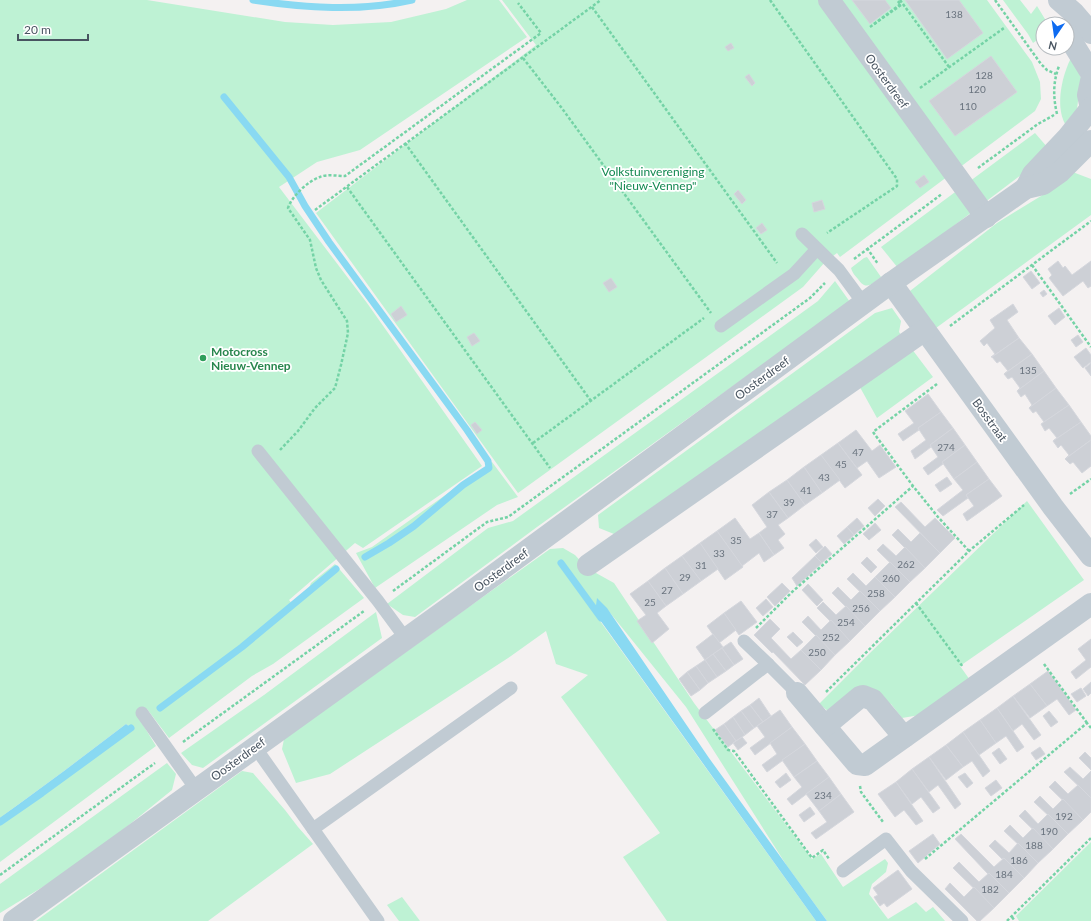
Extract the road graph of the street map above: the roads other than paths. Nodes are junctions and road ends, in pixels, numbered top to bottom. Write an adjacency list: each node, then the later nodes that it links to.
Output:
1 (829, 0): 12 (street, Oosterdreef)
2 (1049, 0): 4 (street)
3 (1059, 0): 5 (street)
4 (1057, 16)
5 (1091, 33)
6 (1075, 47): 7 (street)
7 (1091, 73)
8 (1091, 81): 9 (street)
9 (1091, 108): 11 (street, Oosterdreef)
10 (1091, 141): 11 (street, Oosterdreef)
11 (1026, 188): 12 (street, Oosterdreef)
12 (986, 217): 15 (street, Oosterdreef)
13 (802, 234): 14 (lane)
14 (815, 246): 16 (lane); 17 (lane)
15 (891, 283): 16 (street, Oosterdreef); 18 (street, Bosstraat)
16 (864, 304): 23 (street, Oosterdreef)
17 (721, 326)
18 (928, 335): 20 (street, Bosstraat); 21 (street)
19 (258, 451): 23 (lane)
20 (1091, 556)
21 (588, 565)
22 (1091, 604): 31 (street)
23 (406, 639): 32 (street, Oosterdreef)
24 (744, 641): 25 (lane)
25 (768, 664): 27 (lane); 28 (lane)
26 (511, 688): 34 (lane)
27 (803, 701): 30 (street)
28 (704, 712)
29 (142, 713): 33 (lane)
30 (825, 726): 31 (street); 31 (street)
31 (904, 737)
32 (255, 747): 33 (street, Oosterdreef); 34 (lane)
33 (196, 789): 36 (street, Oosterdreef)
34 (312, 829): 37 (lane)
35 (843, 871): 38 (lane)
36 (14, 921)
37 (378, 921)
38 (962, 921)

